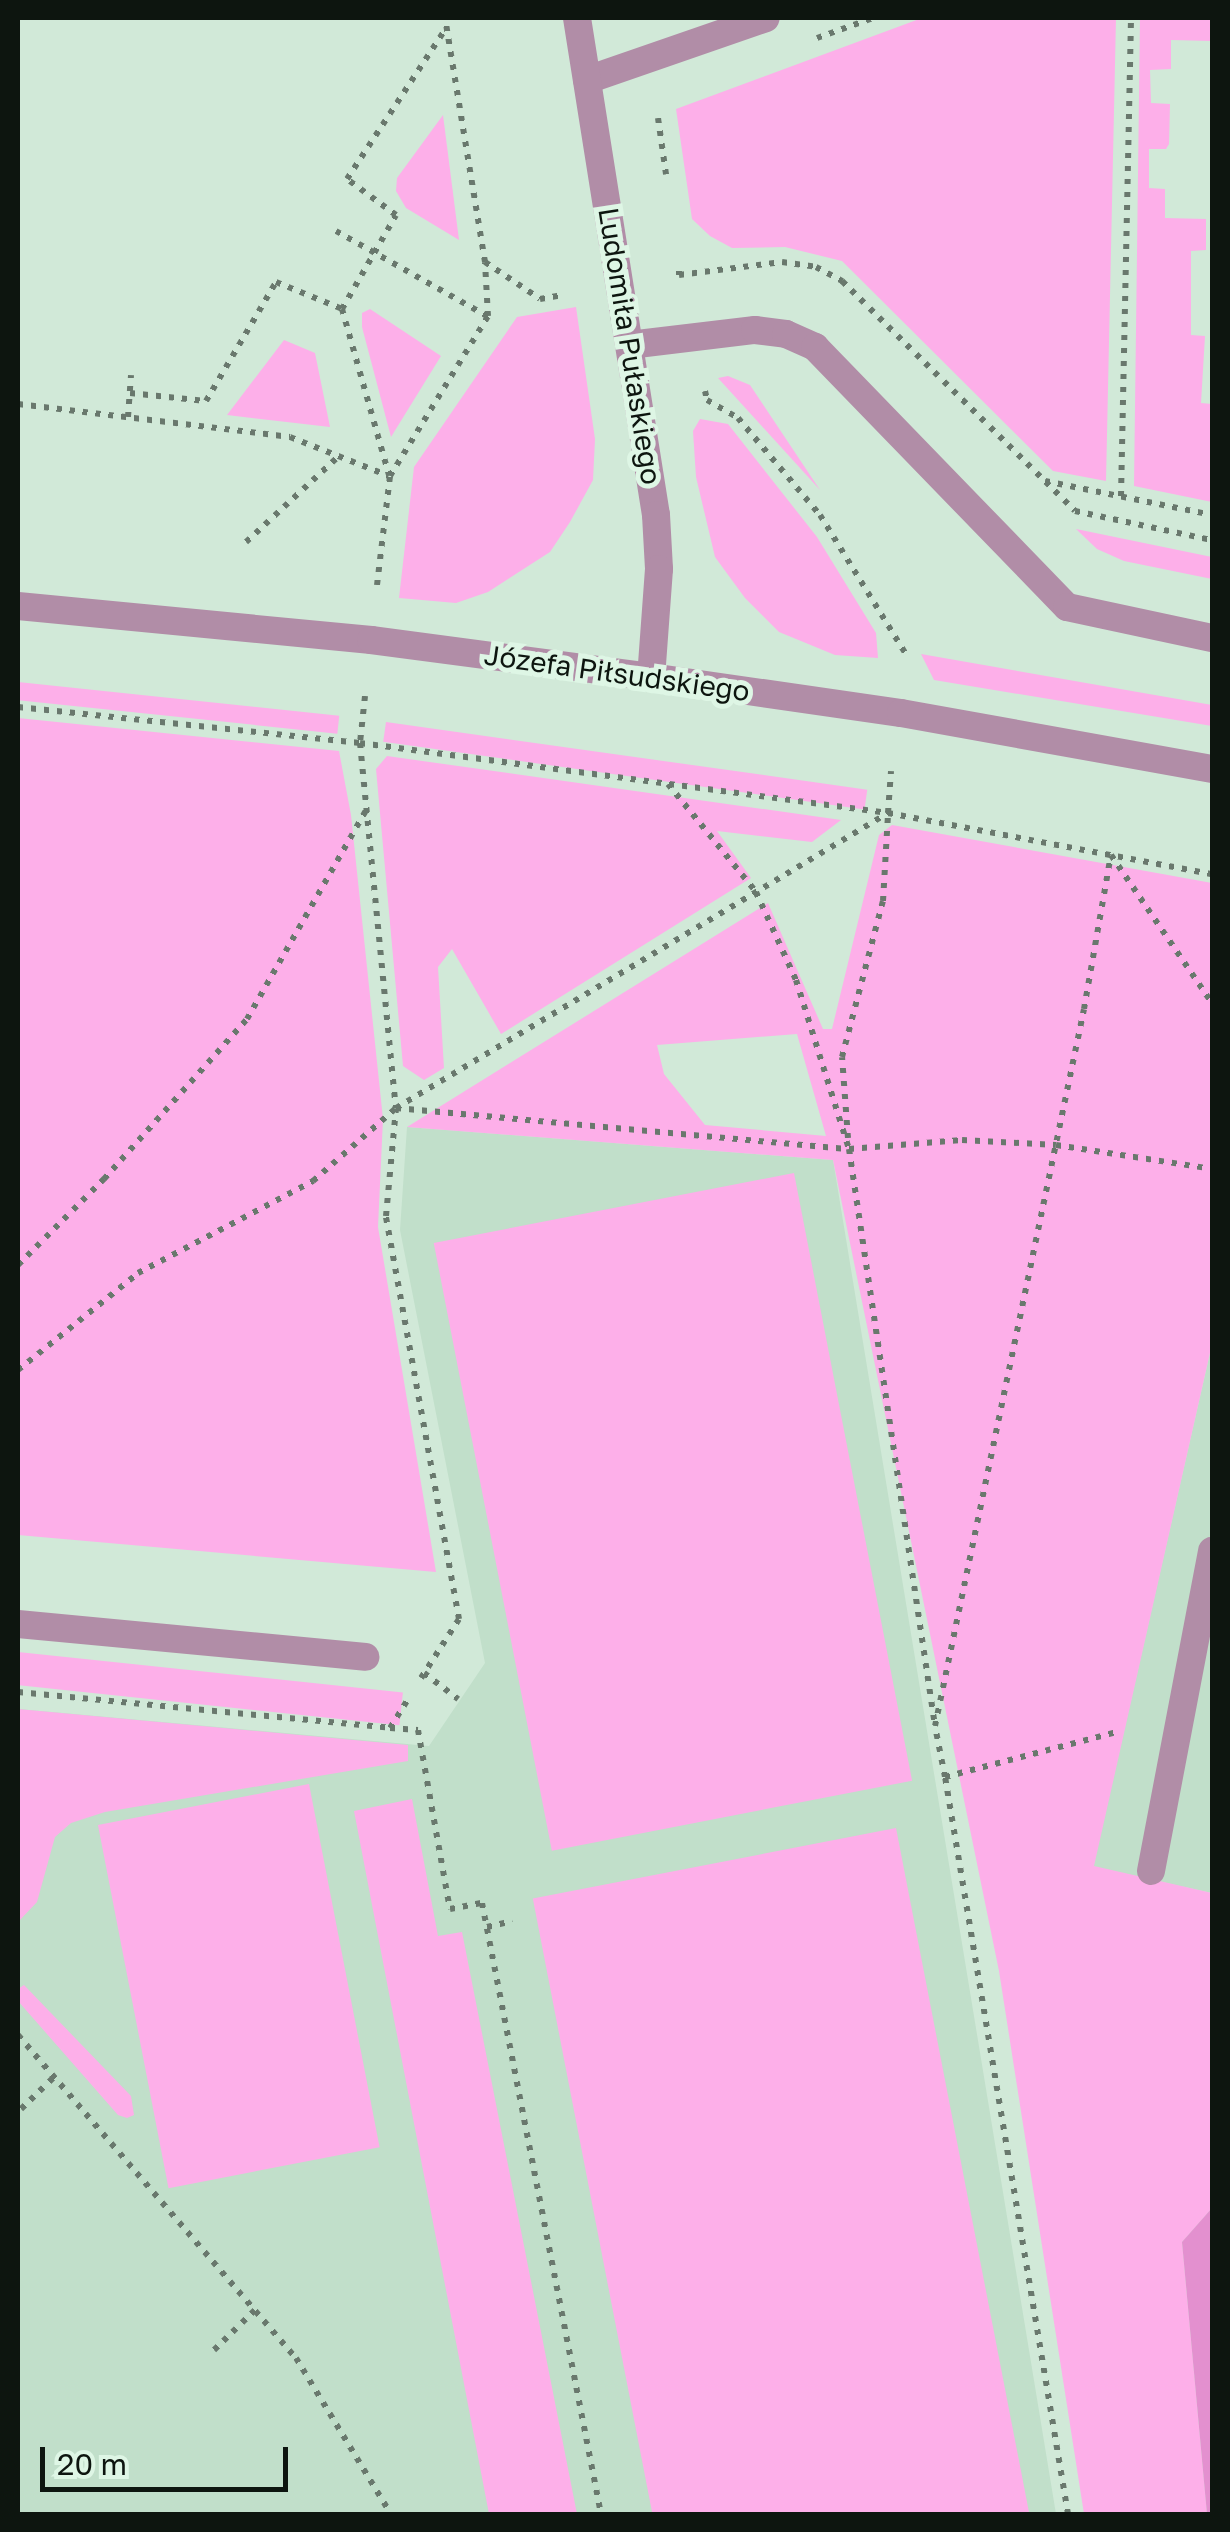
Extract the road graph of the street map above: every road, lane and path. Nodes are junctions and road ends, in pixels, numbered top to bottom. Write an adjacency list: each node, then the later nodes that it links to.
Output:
1 (445, 18): 5 (path)
2 (577, 18): 7 (street, Ludomiła Pułaskiego)
3 (766, 18): 6 (street)
4 (1132, 18): 24 (path)
5 (447, 28): 10 (path); 14 (path)
6 (649, 59): 7 (street); 8 (path)
7 (588, 80): 16 (street, Ludomiła Pułaskiego)
8 (669, 194)
9 (336, 231): 10 (path)
10 (376, 254): 13 (path); 14 (path)
11 (678, 261): 12 (path)
12 (679, 275): 15 (path); 23 (path)
13 (342, 309): 18 (path); 22 (path)
14 (488, 316): 22 (path)
15 (692, 336): 16 (street); 30 (street); 31 (path)
16 (629, 345): 32 (street, Ludomiła Pułaskiego)
17 (131, 375): 18 (path)
18 (130, 392): 20 (path)
19 (18, 404): 20 (path)
20 (128, 417): 21 (path)
21 (339, 456): 22 (path); 27 (path)
22 (390, 476): 28 (path)
23 (1044, 481): 24 (path); 26 (path)
24 (1121, 496): 25 (path)
25 (1212, 515)
26 (1212, 540)
27 (246, 542)
28 (376, 599)
29 (18, 606): 32 (street, Józefa Piłsudskiego)
30 (1212, 638)
31 (908, 657)
32 (652, 677): 37 (street, Józefa Piłsudskiego)
33 (366, 690): 35 (path)
34 (18, 707): 35 (path)
35 (360, 743): 38 (path); 39 (path)
36 (892, 764): 40 (path)
37 (1212, 770)
38 (668, 784): 40 (path); 43 (path)
39 (368, 807): 45 (path); 49 (path)
40 (888, 812): 41 (path); 43 (path); 47 (path)
41 (1111, 854): 42 (path); 44 (path); 46 (path)
42 (1212, 874)
43 (756, 892): 45 (path); 47 (path)
44 (1212, 1003)
45 (396, 1108): 47 (path); 50 (path); 52 (path)
46 (1056, 1145): 47 (path); 48 (path); 59 (path)
47 (849, 1149): 59 (path)
48 (1212, 1169)
49 (18, 1265)
50 (18, 1370)
51 (1212, 1552): 54 (street)
52 (459, 1619)
53 (18, 1624): 55 (street)
54 (1203, 1640): 58 (street)
55 (366, 1657)
56 (424, 1673): 57 (path)
57 (458, 1700)
58 (1179, 1716): 61 (path); 62 (street)
59 (935, 1726): 61 (path)
60 (390, 1728): 64 (path)
61 (945, 1776): 72 (path)
62 (1151, 1870)
63 (512, 1921): 64 (path)
64 (487, 1927): 71 (path)
65 (18, 2035): 66 (path)
66 (54, 2077): 67 (path); 68 (path)
67 (21, 2109)
68 (255, 2310): 69 (path); 70 (path)
69 (214, 2350)
70 (391, 2514)
71 (600, 2514)
72 (1068, 2514)

